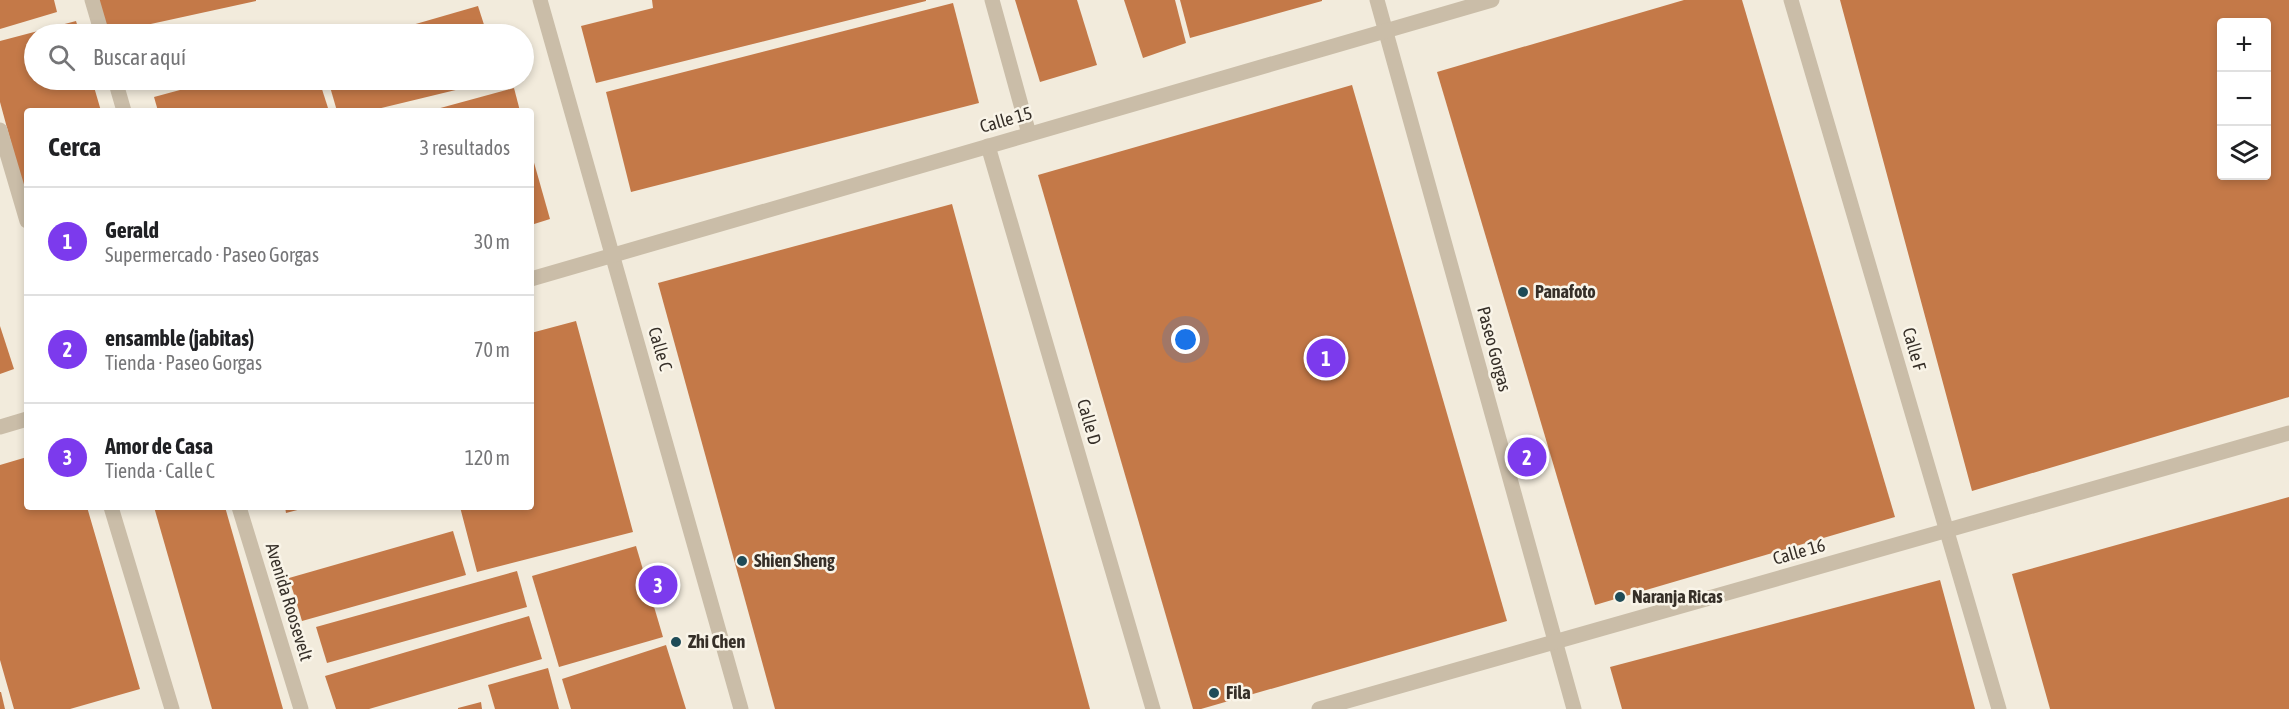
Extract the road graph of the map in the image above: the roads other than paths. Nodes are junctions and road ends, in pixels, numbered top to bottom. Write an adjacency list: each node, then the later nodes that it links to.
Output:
1 (92, 0): 7 (street)
2 (540, 0): 15 (street, Calle C)
3 (992, 0): 12 (street)
4 (1377, 0): 8 (street, Paseo Gorgas)
5 (1492, 0): 8 (street, Calle 15)
6 (1791, 0): 22 (street, Calle F)
7 (99, 24)
8 (1386, 31): 12 (street, Calle 15); 23 (street, Paseo Gorgas)
9 (118, 90): 10 (street)
10 (123, 108)
11 (0, 130): 14 (street)
12 (1029, 134): 13 (street, Calle 15)
13 (988, 146): 15 (street, Calle 15); 27 (street, Calle D)
14 (24, 211)
15 (612, 254): 16 (street, Calle 15); 26 (street, Calle C)
16 (534, 278)
17 (24, 420): 18 (street)
18 (0, 427)
19 (2289, 434): 22 (street, Calle 16)
20 (112, 510): 24 (street)
21 (240, 510): 25 (street, Avenida Roosevelt)
22 (1947, 531): 23 (street, Calle 16); 30 (street, Calle F)
23 (1554, 642): 28 (street, Calle 16); 29 (street, Paseo Gorgas)
24 (170, 708)
25 (301, 709)
26 (741, 709)
27 (1153, 709)
28 (1319, 709)
29 (1575, 709)
30 (1999, 709)

